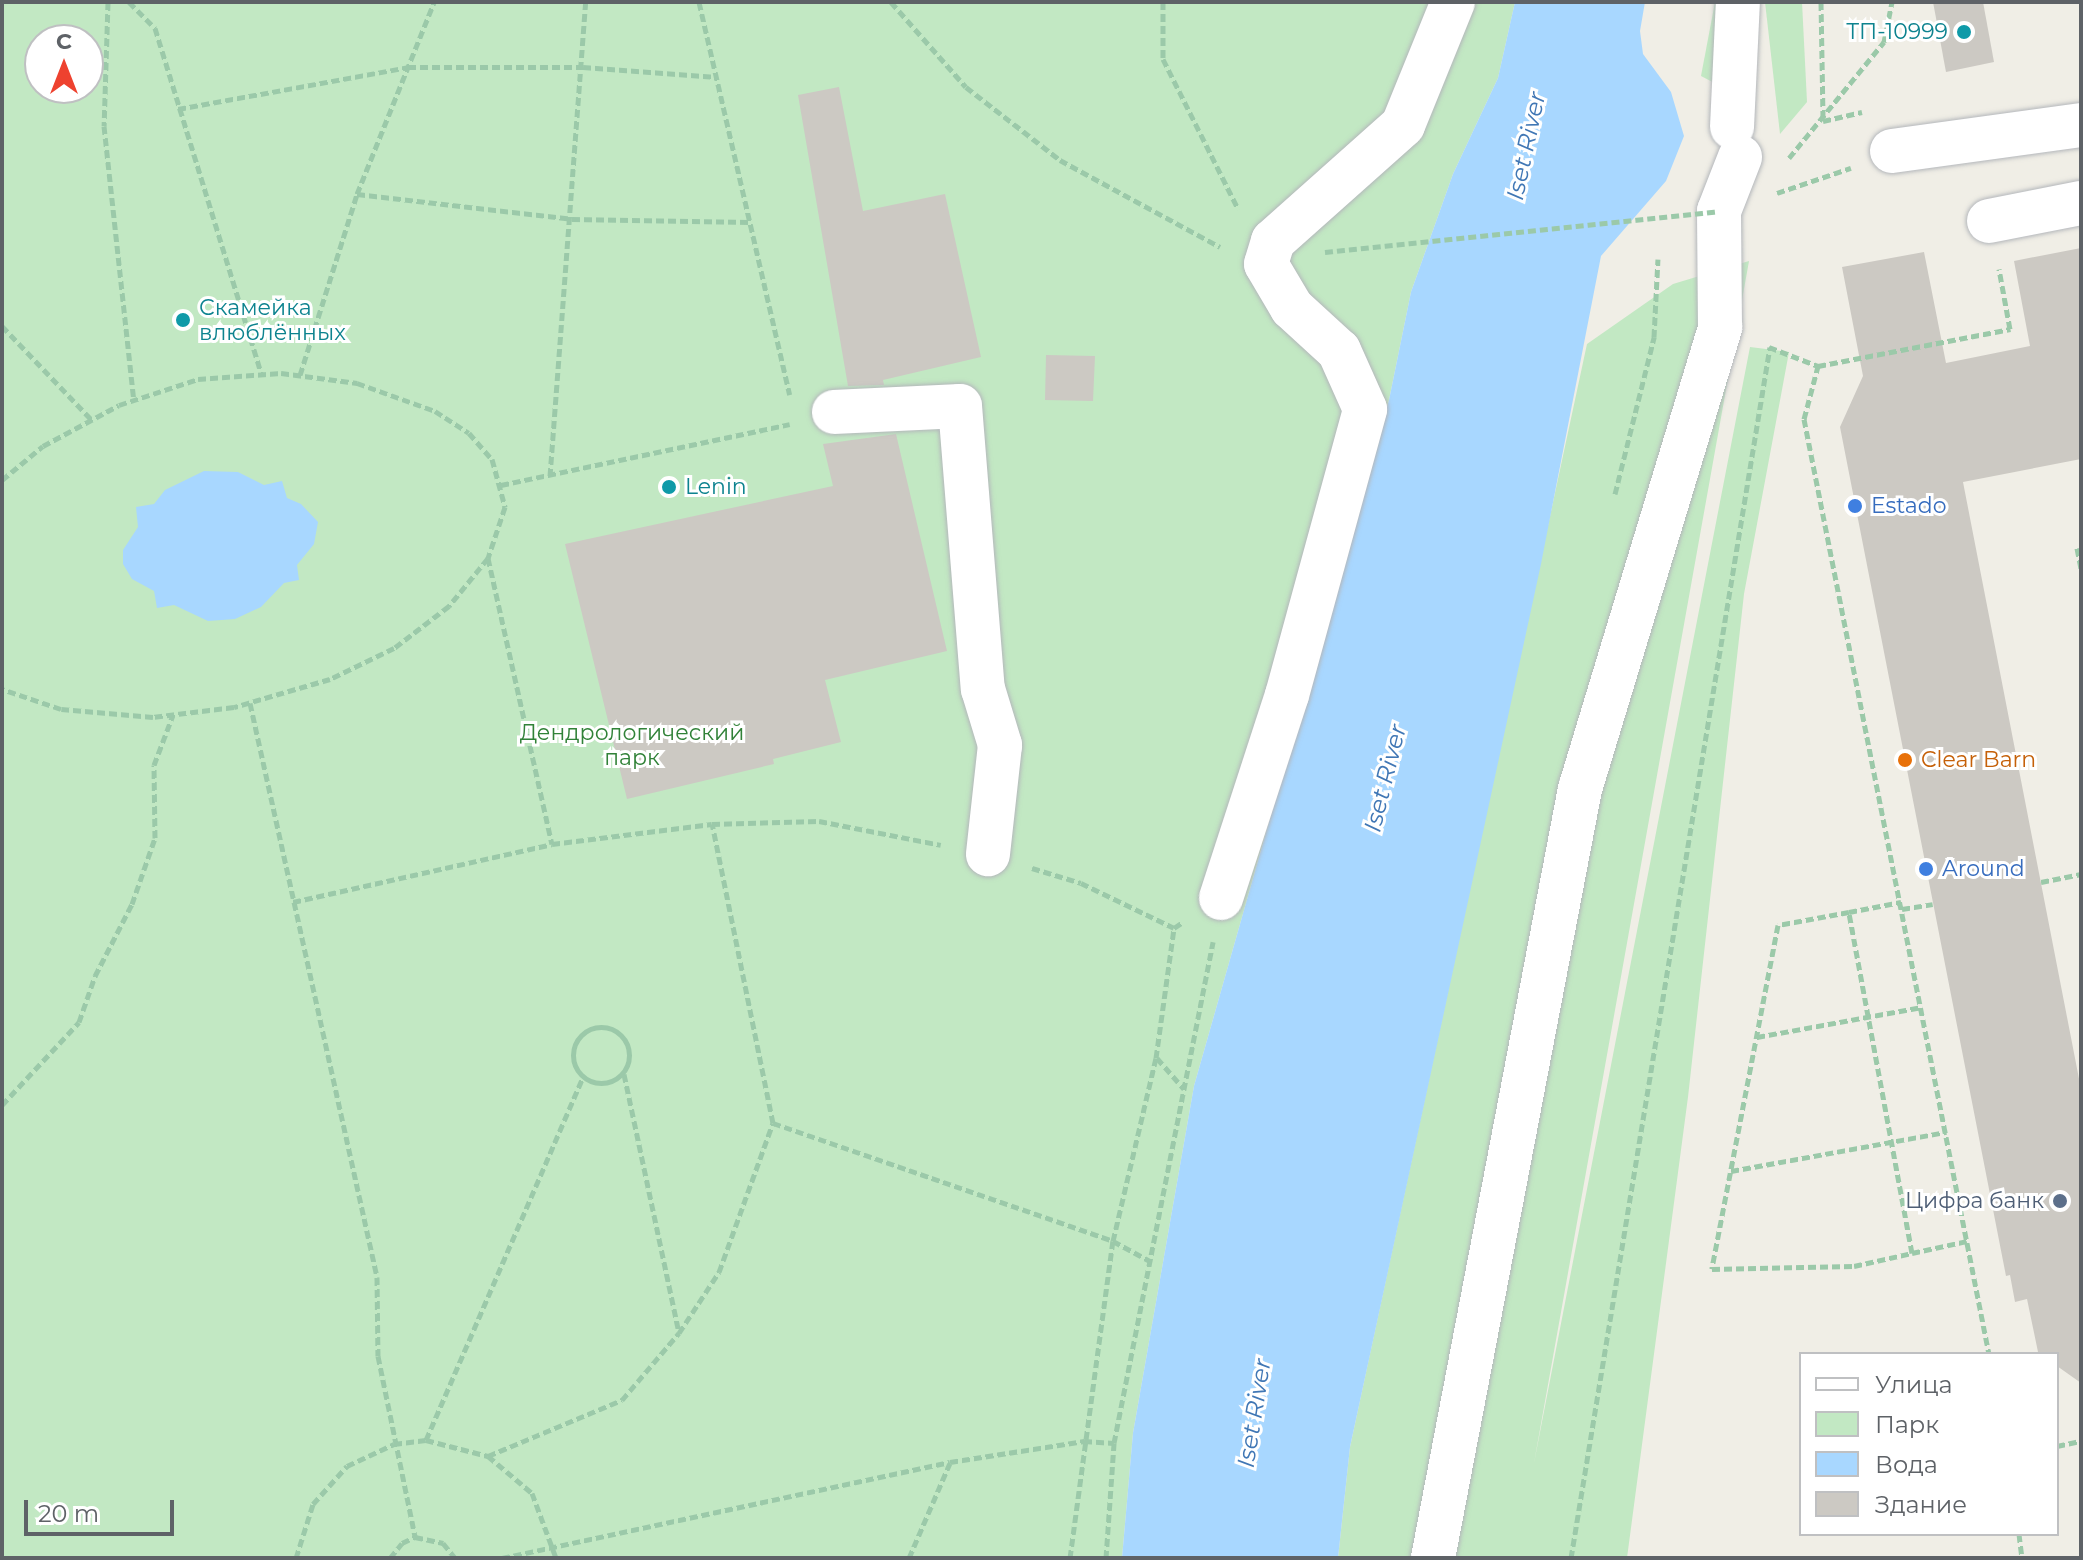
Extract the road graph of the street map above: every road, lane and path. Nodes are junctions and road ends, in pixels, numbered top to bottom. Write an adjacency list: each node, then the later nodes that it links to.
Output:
1 (108, 2): 34 (path)
2 (129, 2): 15 (path)
3 (434, 2): 12 (path)
4 (586, 2): 13 (path)
5 (699, 2): 14 (path)
6 (891, 2): 27 (path)
7 (1163, 2): 27 (path)
8 (1453, 2): 27 (street)
9 (1738, 2): 18 (street)
10 (1821, 2): 16 (path)
11 (1892, 2): 16 (path)
12 (408, 67): 13 (path); 15 (path); 20 (path)
13 (583, 67): 14 (path); 24 (path)
14 (717, 77): 26 (path)
15 (178, 109): 32 (path)
16 (1823, 121): 18 (path)
17 (2081, 125): 19 (street)
18 (1750, 151): 23 (street)
19 (1892, 151): 21 (path)
20 (357, 194): 24 (path); 33 (path)
21 (1763, 197)
22 (2081, 203): 25 (street)
23 (1728, 206): 27 (path, bridge); 29 (street)
24 (572, 219): 26 (path); 37 (path)
25 (1989, 221): 31 (path)
26 (750, 222): 35 (path)
27 (1266, 264): 51 (street)
28 (2, 326): 36 (path)
29 (1720, 327): 30 (path); 86 (street)
30 (1770, 347): 31 (path); 95 (path)
31 (1818, 366): 54 (path)
32 (261, 373): 33 (path); 34 (path)
33 (300, 375): 39 (path)
34 (134, 400): 36 (path)
35 (815, 417): 37 (path); 48 (street)
36 (91, 419): 38 (path)
37 (550, 476): 39 (path)
38 (2, 480)
39 (501, 485): 41 (path)
40 (2077, 548): 42 (path)
41 (488, 558): 44 (path); 47 (path)
42 (2081, 569)
43 (2, 689): 45 (path)
44 (250, 703): 45 (path); 52 (path)
45 (173, 715): 64 (path)
46 (712, 824): 47 (path); 48 (path); 65 (path)
47 (552, 844): 52 (path)
48 (988, 854): 56 (path)
49 (2081, 874): 50 (path)
50 (2041, 882)
51 (1221, 898): 56 (path); 63 (path)
52 (293, 902): 79 (path)
53 (1933, 904): 54 (path)
54 (1902, 906): 55 (path); 57 (path)
55 (1849, 912): 58 (path); 59 (path)
56 (1174, 928): 60 (path)
57 (1922, 1007): 58 (path); 66 (path)
58 (1868, 1017): 59 (path); 67 (path)
59 (1757, 1037): 68 (path)
60 (1156, 1058): 63 (path); 69 (path)
61 (624, 1074): 62 (path); 62 (path); 73 (path)
62 (582, 1079): 75 (path)
63 (1184, 1089): 72 (path)
64 (2, 1105)
65 (773, 1123): 69 (path); 73 (path)
66 (1946, 1132): 67 (path); 70 (path)
67 (1892, 1142): 68 (path); 71 (path)
68 (1731, 1171): 71 (path)
69 (1113, 1241): 72 (path); 76 (path)
70 (1967, 1241): 71 (path); 74 (path)
71 (1912, 1253)
72 (1150, 1261): 78 (path)
73 (679, 1333): 81 (path)
74 (1989, 1352)
75 (426, 1440): 79 (path); 81 (path)
76 (1084, 1441): 78 (path); 82 (path); 93 (path)
77 (2081, 1441): 80 (path)
78 (1114, 1443): 94 (path)
79 (394, 1444): 84 (path); 87 (path)
80 (2059, 1446)
81 (488, 1456): 85 (path)
82 (950, 1462): 85 (path); 92 (path)
83 (2019, 1536): 96 (path)
84 (415, 1537): 88 (path); 89 (path)
85 (556, 1547): 90 (path); 91 (path)
86 (1434, 1555)
87 (296, 1558)
88 (390, 1558)
89 (455, 1558)
90 (502, 1558)
91 (556, 1558)
92 (909, 1558)
93 (1070, 1558)
94 (1106, 1558)
95 (1571, 1558)
96 (2022, 1558)

